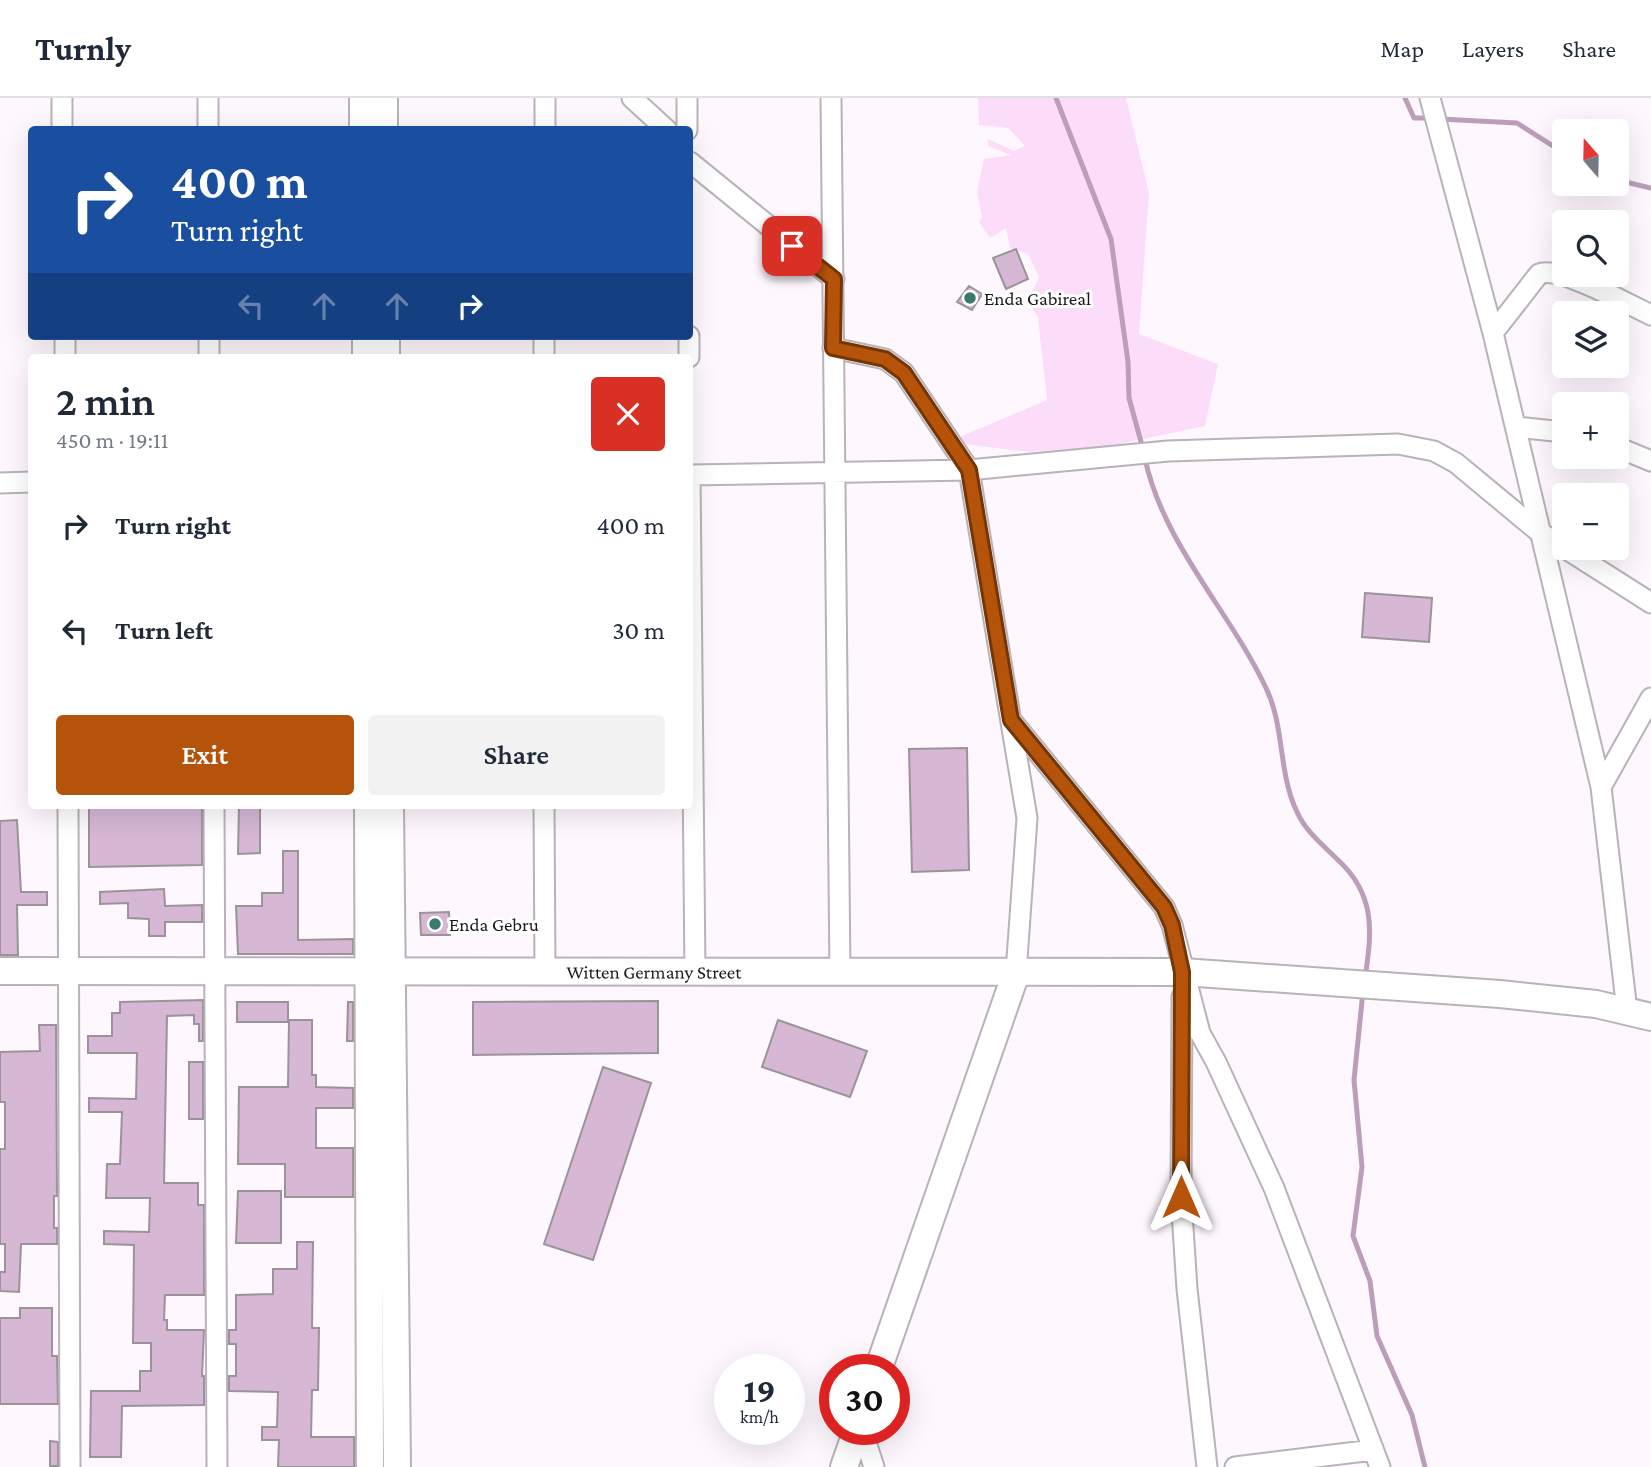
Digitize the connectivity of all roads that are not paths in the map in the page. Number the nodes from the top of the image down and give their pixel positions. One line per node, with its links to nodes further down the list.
1 (62, 98): 10 (street)
2 (208, 98): 11 (street)
3 (363, 98): 12 (street)
4 (384, 98): 13 (street)
5 (545, 98): 14 (street)
6 (632, 98): 15 (street)
7 (687, 98): 16 (street)
8 (831, 98): 18 (street)
9 (1430, 98): 20 (street)
10 (62, 126)
11 (208, 126)
12 (363, 126)
13 (384, 126)
14 (545, 126)
15 (663, 126)
16 (687, 126)
17 (693, 164): 18 (street)
18 (834, 279): 21 (street)
19 (1651, 315): 20 (street)
20 (1493, 333): 22 (street)
21 (833, 348): 26 (street); 27 (street)
22 (1516, 427): 23 (street); 31 (street)
23 (1552, 431)
24 (1629, 452): 25 (street)
25 (1651, 461)
26 (969, 470): 27 (street); 31 (street); 34 (street)
27 (834, 474): 28 (street); 50 (street)
28 (693, 476)
29 (28, 482): 30 (street)
30 (0, 483)
31 (1538, 531): 32 (street); 36 (street)
32 (1651, 603)
33 (1651, 698): 36 (street)
34 (1011, 720): 48 (street); 49 (street)
35 (693, 774): 47 (street)
36 (1601, 787): 51 (street)
37 (68, 809): 42 (street)
38 (214, 809): 44 (street)
39 (368, 809): 45 (street)
40 (390, 809): 45 (street)
41 (544, 809): 46 (street)
42 (69, 969): 43 (street, Witten Germany Street); 44 (street, Witten Germany Street); 57 (street)
43 (0, 971)
44 (216, 971): 45 (street, Witten Germany Street); 58 (street)
45 (380, 971): 46 (street, Witten Germany Street); 52 (street)
46 (545, 971): 47 (street, Witten Germany Street)
47 (695, 972): 50 (street, Witten Germany Street)
48 (1182, 972): 49 (street, Witten Germany Street); 51 (street, Witten Germany Street); 56 (street); 63 (street)
49 (1016, 973): 50 (street, Witten Germany Street); 53 (street)
50 (840, 974)
51 (1639, 1014)
52 (382, 1344): 59 (street); 60 (street)
53 (884, 1354)
54 (854, 1445): 61 (street)
55 (866, 1445): 62 (street)
56 (1377, 1458): 64 (street)
57 (70, 1467)
58 (217, 1467)
59 (370, 1467)
60 (397, 1467)
61 (844, 1467)
62 (874, 1467)
63 (1207, 1467)
64 (1234, 1467)

